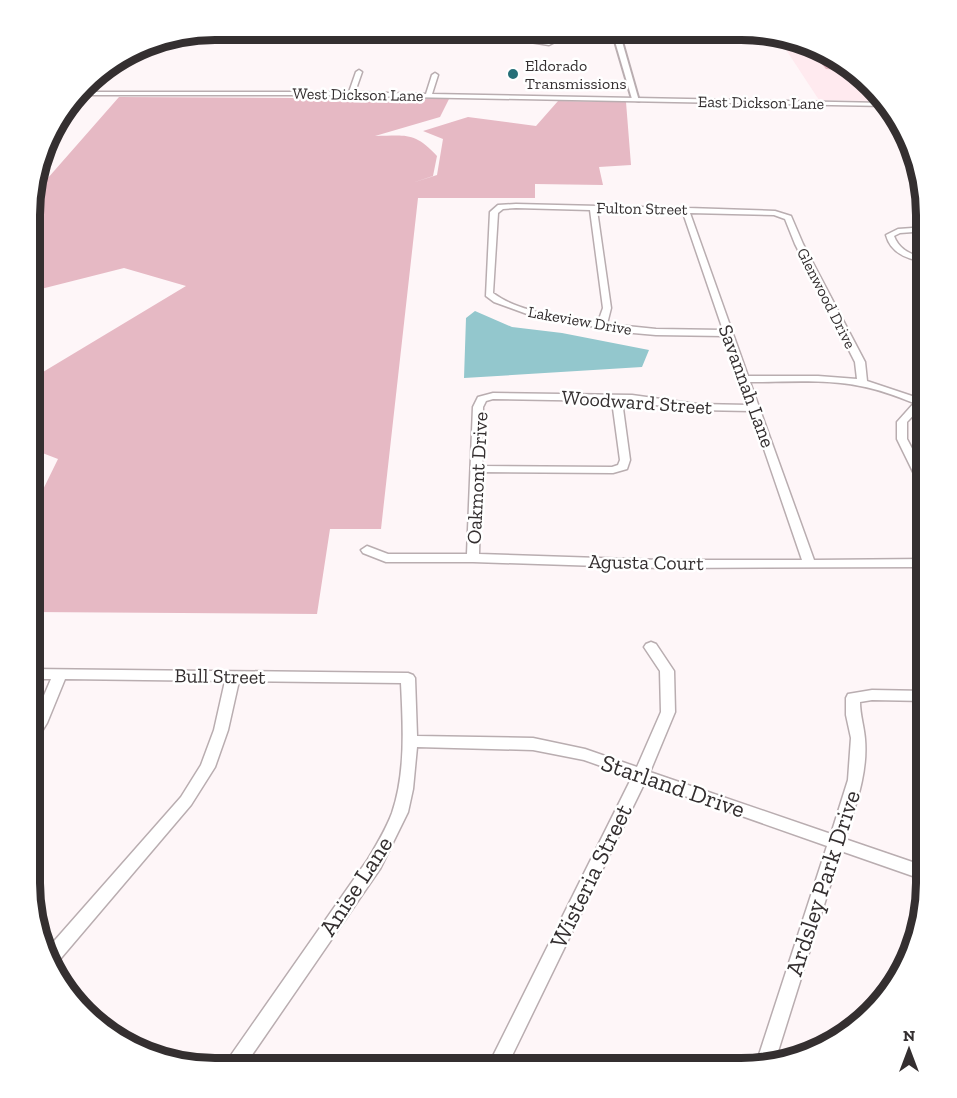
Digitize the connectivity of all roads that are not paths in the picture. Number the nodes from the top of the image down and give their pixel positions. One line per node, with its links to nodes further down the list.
1 (618, 40): 9 (street)
2 (359, 72): 6 (street)
3 (435, 75): 7 (street)
4 (574, 86): 8 (street)
5 (90, 94): 6 (street, West Dickson Lane)
6 (351, 94): 7 (street, West Dickson Lane)
7 (428, 96): 8 (street, West Dickson Lane)
8 (573, 98): 9 (street, West Dickson Lane)
9 (636, 99): 10 (street, East Dickson Lane)
10 (876, 105)
11 (501, 207): 12 (street, Fulton Street); 17 (street, Lakeview Drive)
12 (593, 207): 13 (street, Fulton Street); 17 (street)
13 (685, 209): 14 (street, Fulton Street); 18 (street, Savannah Lane)
14 (783, 215): 20 (street, Glenwood Drive)
15 (916, 230): 16 (street)
16 (916, 257)
17 (602, 325): 18 (street, Lakeview Drive)
18 (728, 333): 19 (street, Savannah Lane)
19 (745, 379): 20 (street); 24 (street, Savannah Lane)
20 (861, 383): 23 (street)
21 (617, 398): 22 (street, Woodward Street); 24 (street, Woodward Street); 27 (street)
22 (482, 399): 27 (street, Oakmont Drive)
23 (916, 401)
24 (756, 408): 30 (street, Savannah Lane)
25 (916, 409): 26 (street)
26 (916, 466)
27 (476, 469): 29 (street, Oakmont Drive)
28 (368, 550): 29 (street, Agusta Court)
29 (473, 558): 30 (street, Agusta Court)
30 (809, 563): 31 (street, Agusta Court)
31 (916, 563)
32 (651, 647): 40 (street, Wisteria Street)
33 (41, 674): 34 (street, Bull Street)
34 (60, 674): 35 (street, Bull Street); 38 (street)
35 (233, 676): 36 (street, Bull Street); 43 (street)
36 (408, 678): 39 (street, Anise Lane)
37 (916, 696): 41 (street, Ardsley Park Drive)
38 (41, 721)
39 (410, 741): 40 (street, Starland Drive); 45 (street, Anise Lane)
40 (641, 775): 41 (street, Starland Drive); 46 (street, Wisteria Street)
41 (836, 843): 42 (street, Starland Drive); 44 (street, Ardsley Park Drive)
42 (916, 870)
43 (55, 952)
44 (768, 1055)
45 (239, 1057)
46 (501, 1057)

